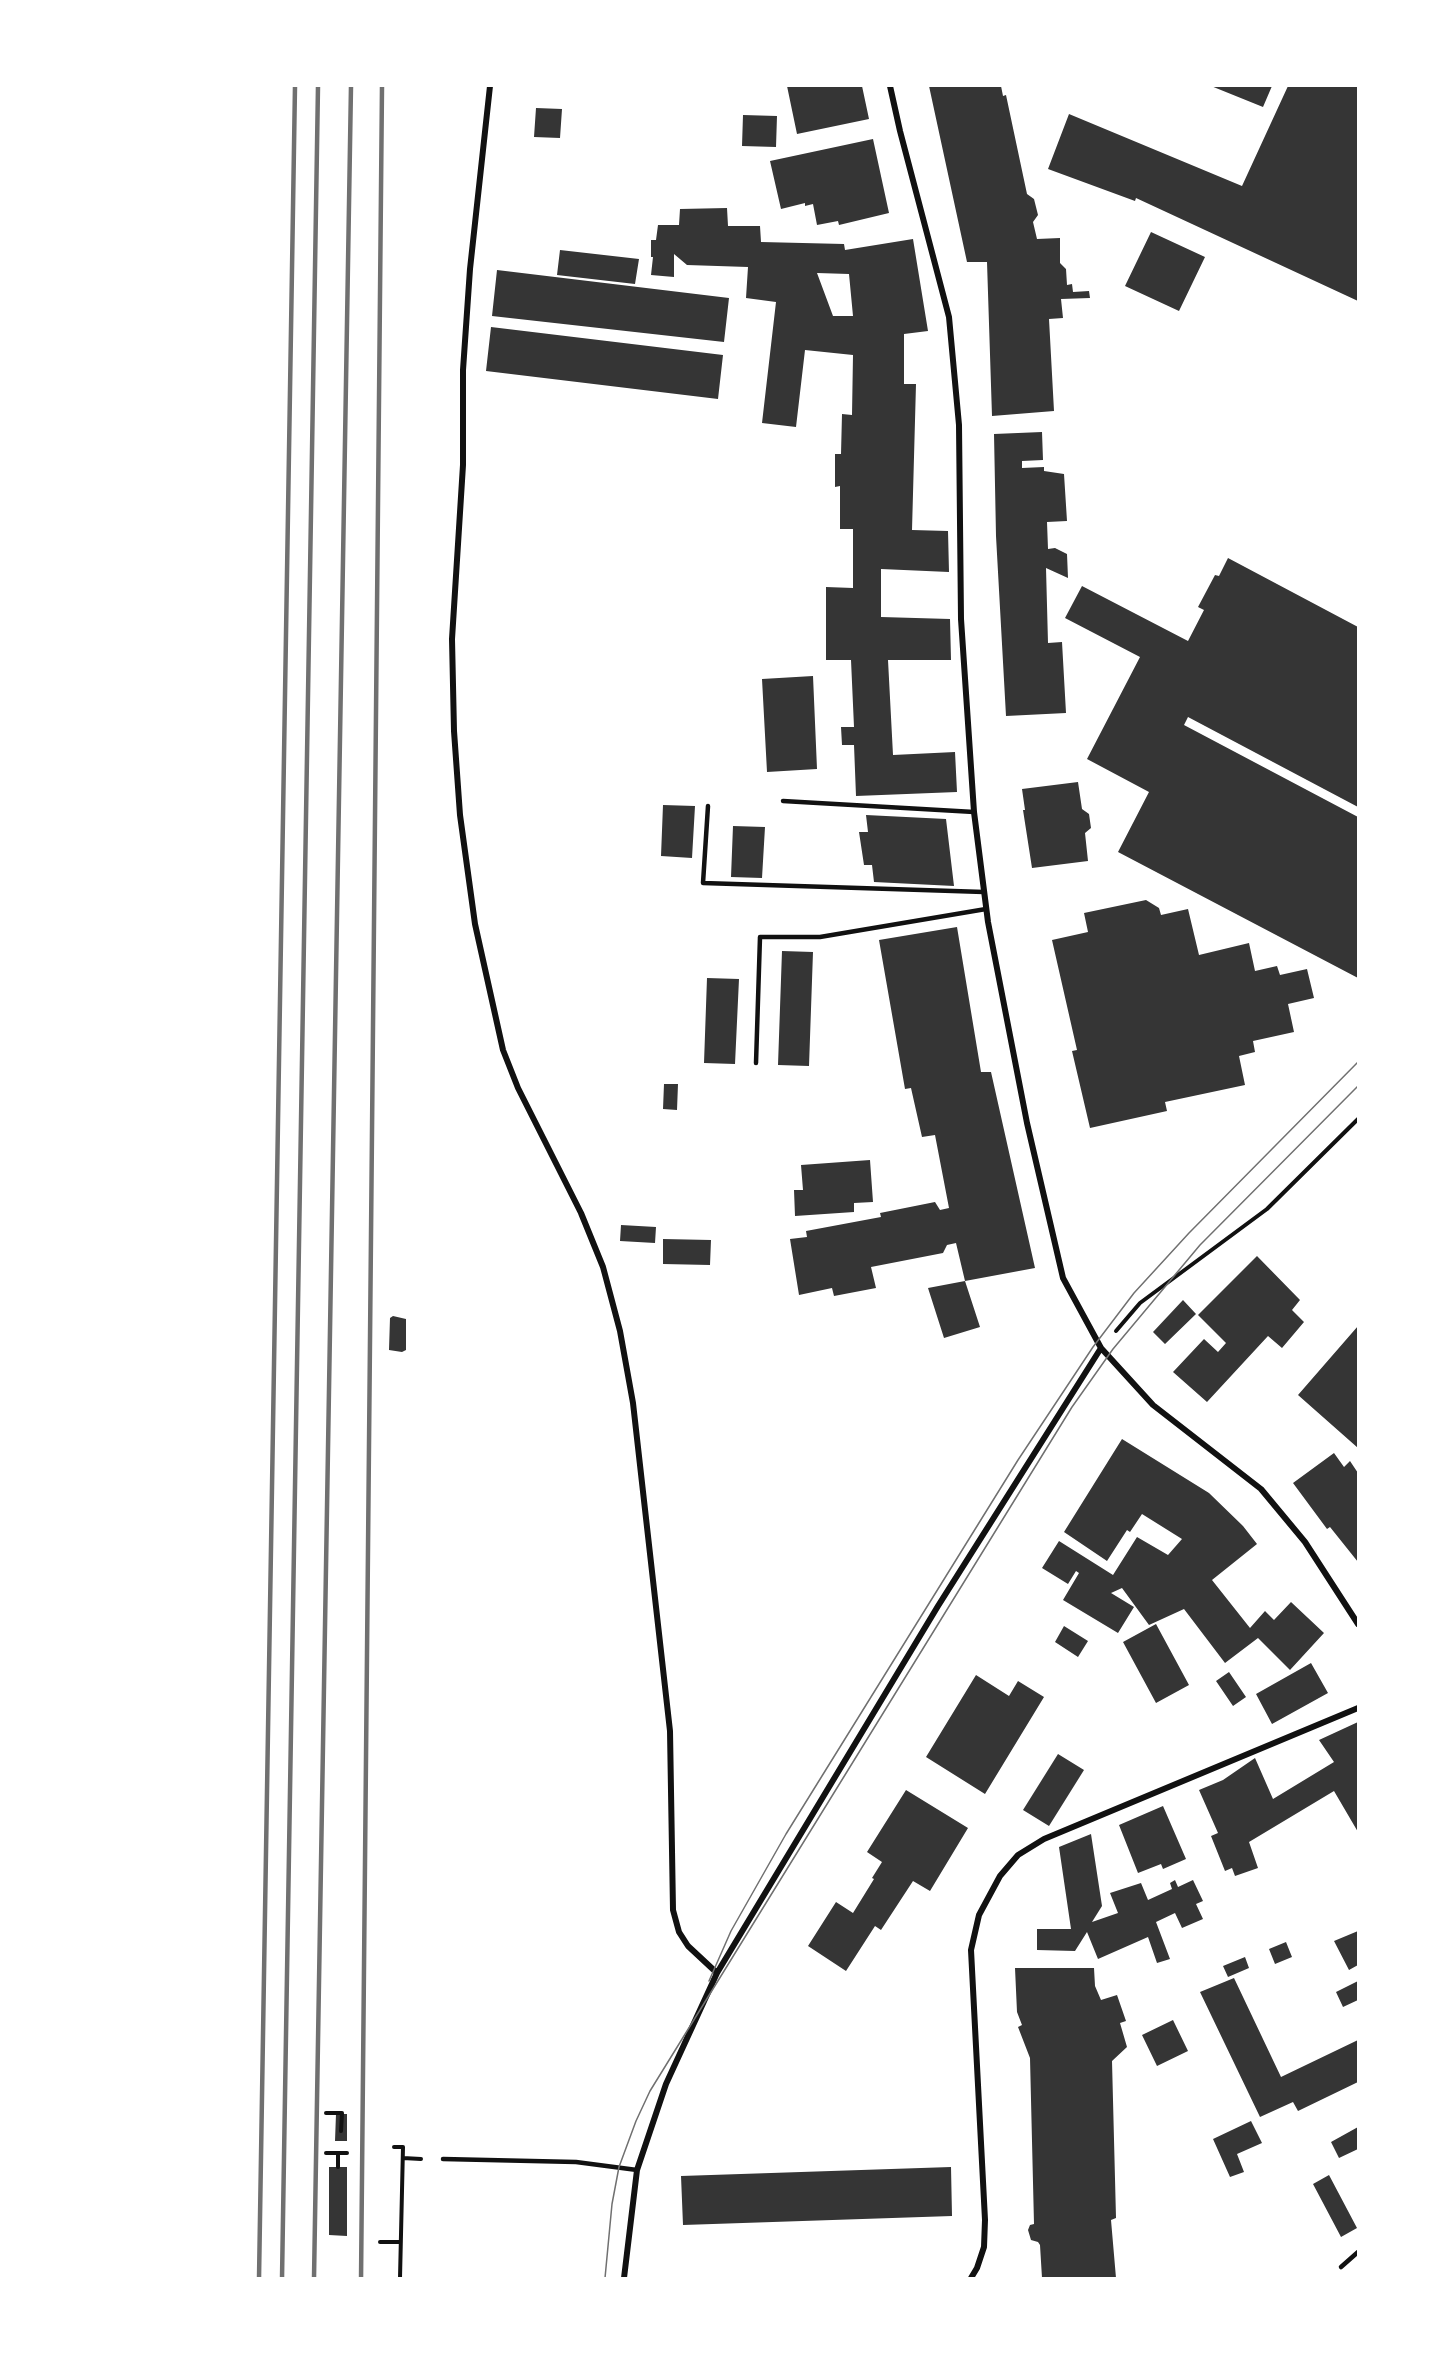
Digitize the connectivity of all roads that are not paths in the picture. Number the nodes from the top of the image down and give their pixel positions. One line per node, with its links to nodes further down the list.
1 (490, 86): 12 (street)
2 (890, 86): 5 (street)
3 (783, 801): 5 (lane)
4 (708, 806): 6 (lane)
5 (974, 812): 6 (street)
6 (984, 892): 7 (street)
7 (986, 909): 8 (lane); 9 (street)
8 (756, 1063)
9 (1101, 1348): 10 (street); 12 (street)
10 (1359, 1624)
11 (1359, 1708): 18 (street)
12 (717, 1972): 14 (street)
13 (443, 2159): 14 (lane)
14 (637, 2170): 17 (street)
15 (1359, 2252): 16 (lane)
16 (1341, 2266)
17 (624, 2278)
18 (971, 2278)

